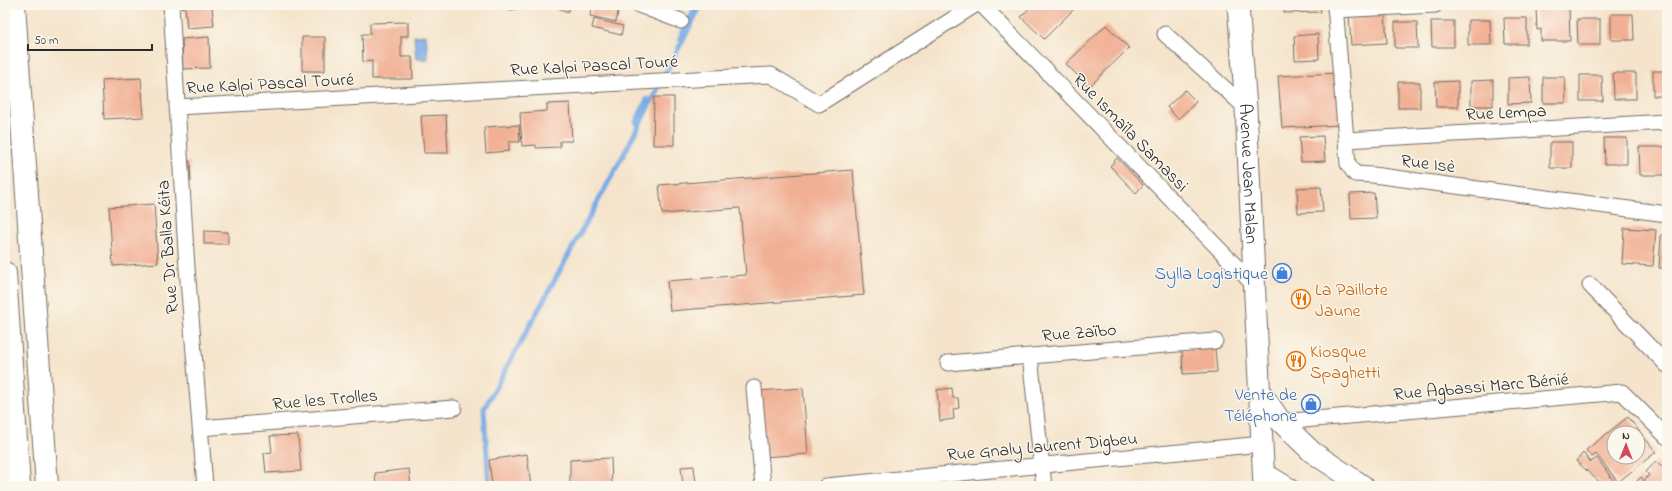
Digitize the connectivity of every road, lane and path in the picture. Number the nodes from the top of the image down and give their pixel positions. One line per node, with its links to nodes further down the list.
1 (14, 5): 33 (highway)
2 (171, 5): 11 (street, Rue Dr Balla Kéita)
3 (639, 5): 9 (street)
4 (975, 5): 11 (street, Rue Kalpi Pascal Touré)
5 (982, 5): 17 (street, Rue Ismaïla Samassi)
6 (1238, 5): 12 (main road, Avenue Jean Malan)
7 (1435, 5): 8 (street)
8 (1335, 7): 14 (street, Rue Isè)
9 (681, 21)
10 (1166, 34): 12 (street)
11 (177, 107): 27 (street, Rue Dr Balla Kéita)
12 (1246, 108): 17 (main road, Avenue Jean Malan)
13 (1667, 122): 14 (street, Rue Lempa)
14 (1346, 140): 15 (street, Rue Isè)
15 (1667, 214)
16 (5, 273): 32 (highway)
17 (1254, 285): 24 (main road, Avenue Jean Malan)
18 (1590, 285): 22 (street)
19 (1215, 340): 20 (street, Rue Zaïbo)
20 (1030, 356): 21 (street); 30 (street, Rue Zaïbo)
21 (948, 363)
22 (1667, 366)
23 (754, 388): 35 (street)
24 (1261, 393): 26 (main road); 29 (main road, Avenue Jean Malan)
25 (454, 408): 27 (street, Rue les Trolles)
26 (1281, 422): 28 (street, Rue Agbassi Marc Bénié); 39 (main road)
27 (200, 428): 34 (street, Rue Dr Balla Kéita)
28 (1667, 437)
29 (1262, 444): 30 (street, Rue Gnaly Laurent Digbeu); 31 (main road, Avenue Jean Malan)
30 (1042, 465): 36 (street, Rue Gnaly Laurent Digbeu); 37 (street, Rue Zaïbo)
31 (1264, 478): 38 (street)
32 (19, 486)
33 (47, 486)
34 (205, 486)
35 (763, 486)
36 (826, 486)
37 (1044, 486)
38 (1290, 486)
39 (1363, 486)

